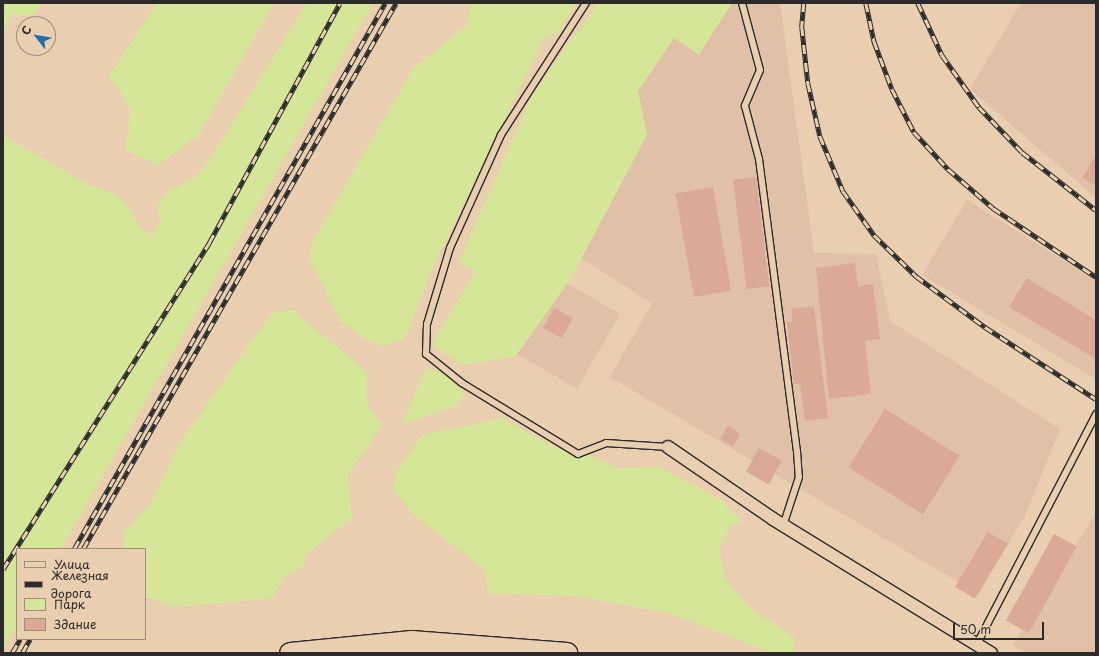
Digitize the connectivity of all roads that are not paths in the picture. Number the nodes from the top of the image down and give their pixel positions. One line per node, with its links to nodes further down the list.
1 (586, 3): 4 (lane)
2 (742, 3): 5 (lane)
3 (1096, 414): 6 (lane)
4 (668, 447): 5 (street)
5 (783, 526): 6 (street)
6 (977, 644): 9 (street)
7 (290, 653): 8 (highway)
8 (567, 653)
9 (991, 653)

